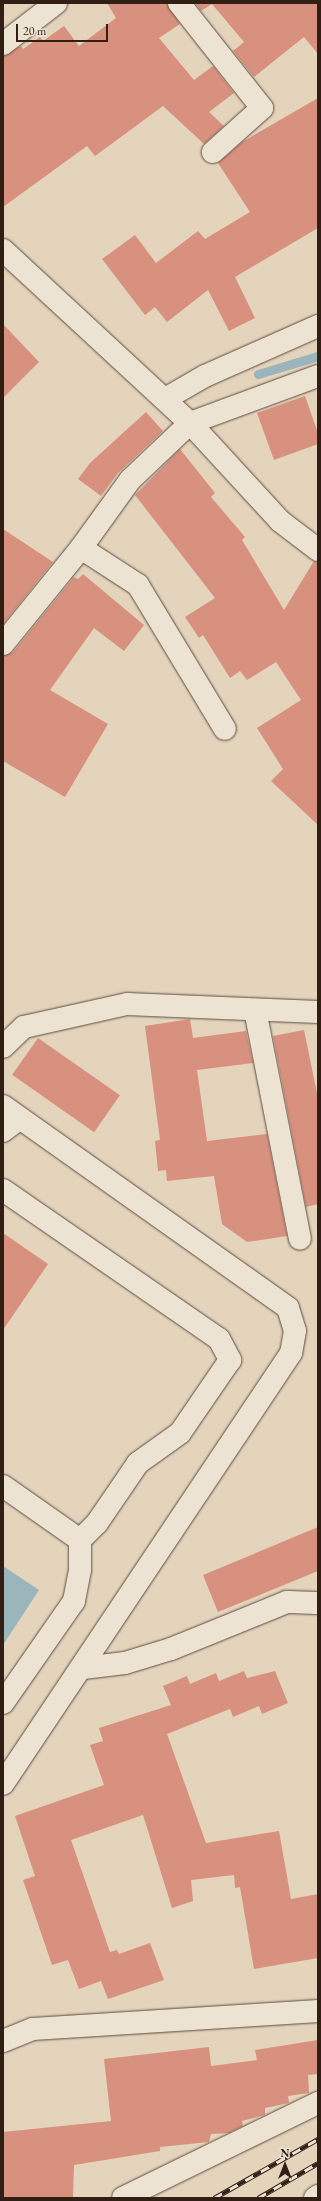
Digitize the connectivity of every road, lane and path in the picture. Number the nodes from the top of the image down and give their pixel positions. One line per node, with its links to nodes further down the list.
1 (56, 3): 3 (street)
2 (179, 3): 4 (street)
3 (3, 44)
4 (213, 152)
5 (3, 250): 8 (street)
6 (318, 326): 8 (street)
7 (318, 376): 9 (street)
8 (165, 399): 9 (street)
9 (190, 423): 10 (street); 11 (street)
10 (81, 548): 12 (street); 13 (street)
11 (318, 550)
12 (3, 644)
13 (226, 729)
14 (255, 1010): 15 (street); 16 (street); 20 (street)
15 (318, 1012)
16 (3, 1047)
17 (3, 1106): 18 (street)
18 (12, 1124): 24 (street)
19 (3, 1190): 22 (street)
20 (300, 1239)
21 (3, 1486): 22 (street)
22 (80, 1540): 25 (street)
23 (318, 1603): 24 (street)
24 (82, 1668): 26 (street)
25 (3, 1703)
26 (3, 1784)
27 (318, 2011): 28 (street)
28 (3, 2041)
29 (318, 2103): 31 (street)
30 (318, 2196): 32 (street)
31 (123, 2198)
32 (315, 2198)

